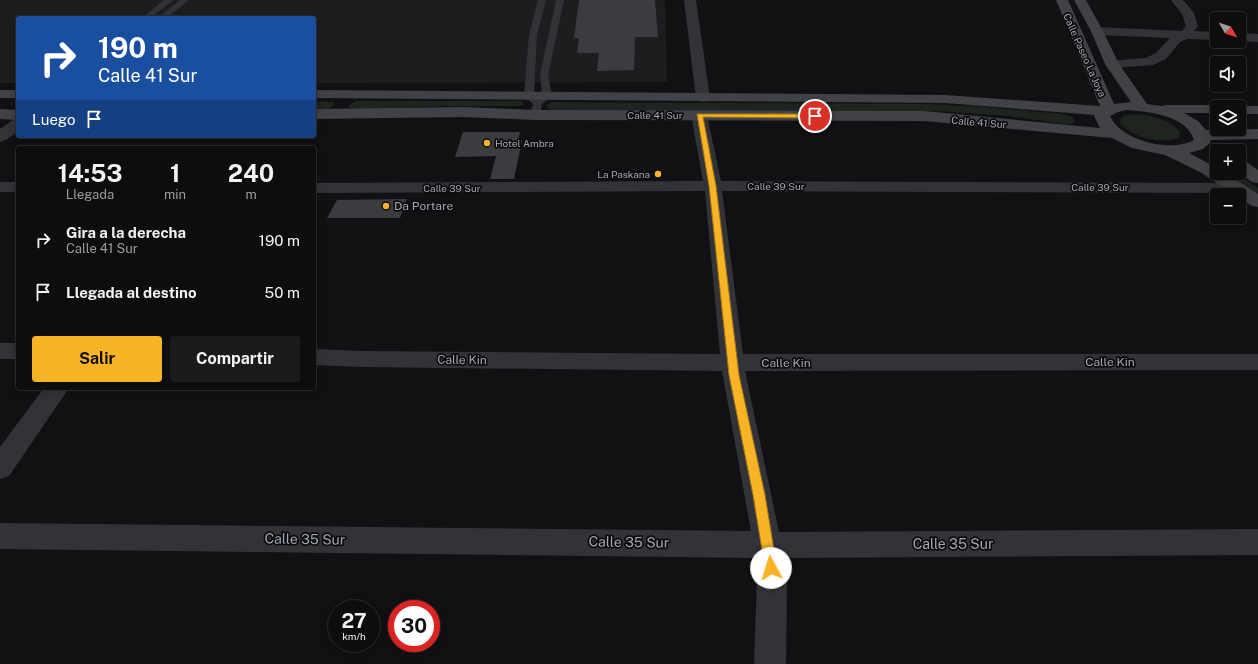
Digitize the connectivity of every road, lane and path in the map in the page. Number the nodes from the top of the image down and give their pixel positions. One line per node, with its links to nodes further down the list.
1 (169, 0): 9 (lane)
2 (185, 0): 10 (lane)
3 (542, 0): 13 (lane)
4 (560, 0): 13 (lane)
5 (690, 0): 23 (street)
6 (1062, 0): 26 (main road, Calle Paseo La Joya)
7 (1080, 0): 11 (main road, Calle Paseo La Joya)
8 (1177, 0): 12 (street)
9 (149, 16)
10 (165, 16)
11 (1095, 28): 12 (street); 17 (main road, Calle Paseo La Joya)
12 (1189, 31): 14 (street); 17 (street)
13 (543, 35): 22 (lane); 22 (lane)
14 (1210, 35)
15 (1246, 37): 16 (street)
16 (1258, 38)
17 (1112, 64): 24 (main road, Calle Paseo La Joya)
18 (0, 94): 19 (main road)
19 (16, 94)
20 (316, 94): 21 (main road, Calle 41 Sur)
21 (350, 94): 22 (main road, Calle 41 Sur); 32 (main road)
22 (537, 102): 23 (main road, Calle 41 Sur); 23 (main road, Calle 41 Sur); 32 (main road, Calle 41 Sur)
23 (701, 106): 26 (main road, Calle 41 Sur); 34 (main road, Calle 41 Sur); 43 (street)
24 (1148, 108): 25 (main road); 26 (main road, Calle 41 Sur); 37 (main road)
25 (1210, 109)
26 (1107, 110): 34 (main road, Calle Paseo La Joya)
27 (1246, 110): 28 (main road)
28 (1258, 110)
29 (0, 114): 30 (main road)
30 (16, 114)
31 (316, 114): 32 (main road, Calle 41 Sur)
32 (337, 114)
33 (16, 125): 36 (street)
34 (1116, 134): 39 (main road)
35 (1258, 134): 37 (main road)
36 (0, 137)
37 (1202, 139): 38 (main road); 39 (main road)
38 (1210, 145)
39 (1169, 150): 46 (main road)
40 (1246, 169): 41 (main road)
41 (1257, 176)
42 (0, 186): 44 (street)
43 (712, 186): 45 (street, Calle 39 Sur); 46 (street, Calle 39 Sur); 53 (street)
44 (16, 187)
45 (316, 188)
46 (1237, 188)
47 (1246, 194): 48 (main road)
48 (1258, 202)
49 (0, 351): 50 (street)
50 (16, 351)
51 (316, 357): 53 (street, Calle Kin)
52 (1258, 362): 53 (street, Calle Kin)
53 (733, 363): 58 (street)
54 (56, 390): 55 (street)
55 (0, 468)
56 (0, 536): 58 (street, Calle 35 Sur)
57 (1258, 542): 58 (street, Calle 35 Sur)
58 (768, 544): 59 (street)
59 (770, 664)

